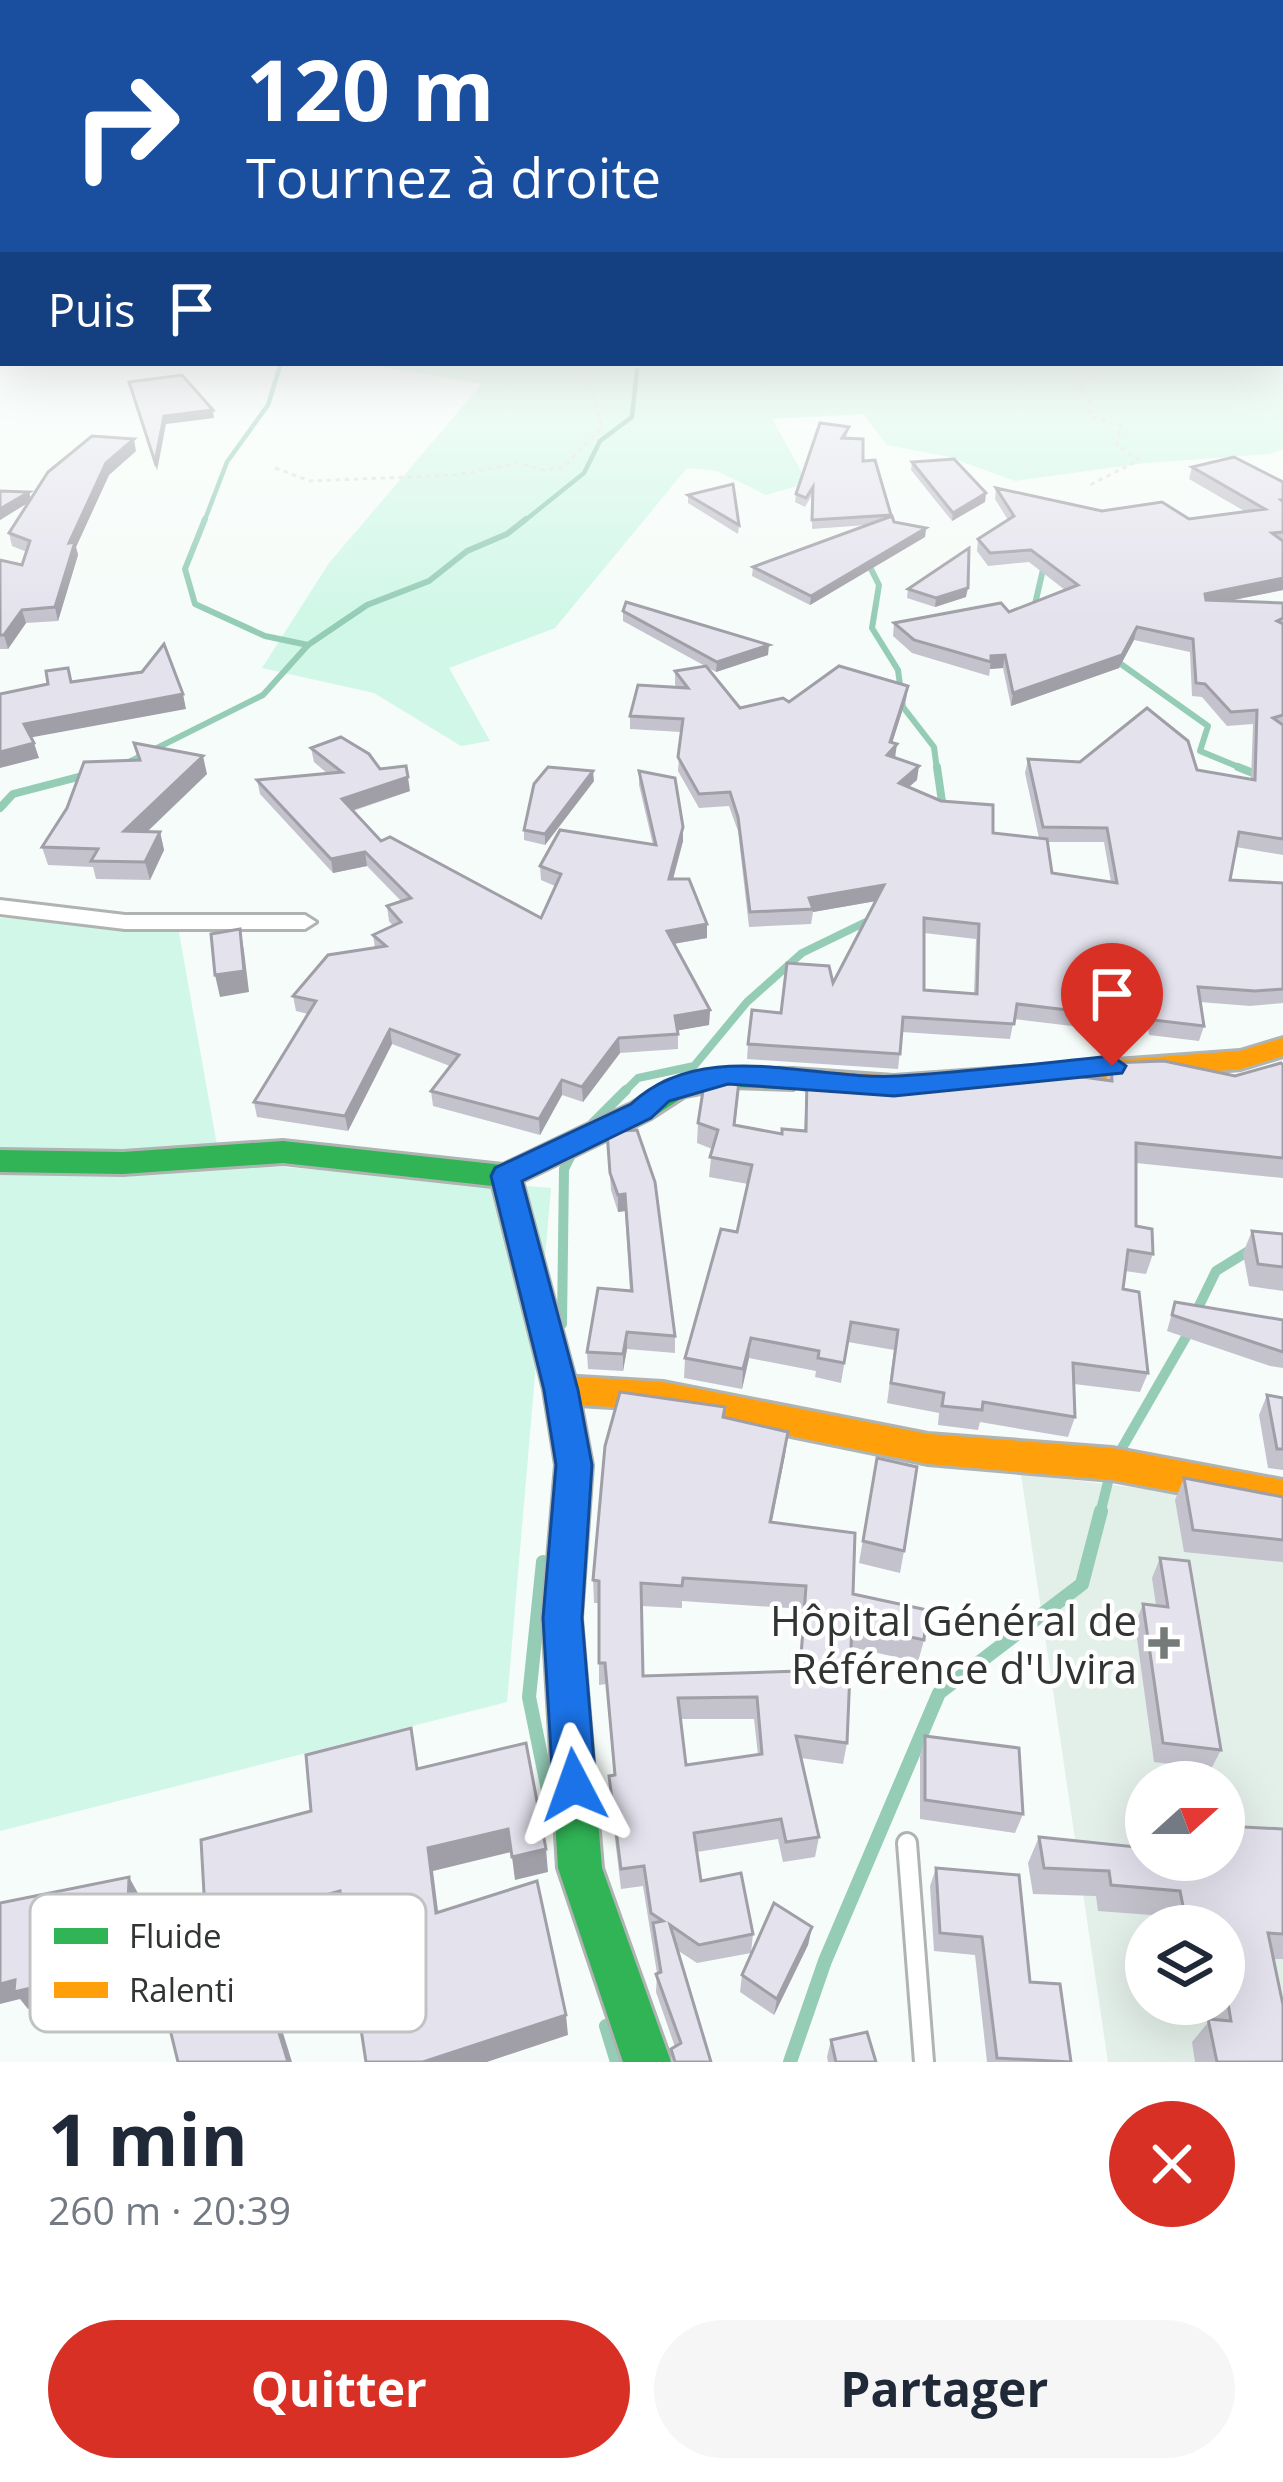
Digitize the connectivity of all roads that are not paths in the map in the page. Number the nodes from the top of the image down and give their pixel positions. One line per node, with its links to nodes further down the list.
1 (0, 908): 2 (street)
2 (305, 922)
3 (1283, 1047): 5 (street)
4 (0, 1161): 5 (street)
5 (506, 1176): 6 (street)
6 (561, 1390): 7 (street); 9 (street)
7 (1283, 1496)
8 (907, 1843): 10 (lane)
9 (647, 2062)
10 (924, 2062)

